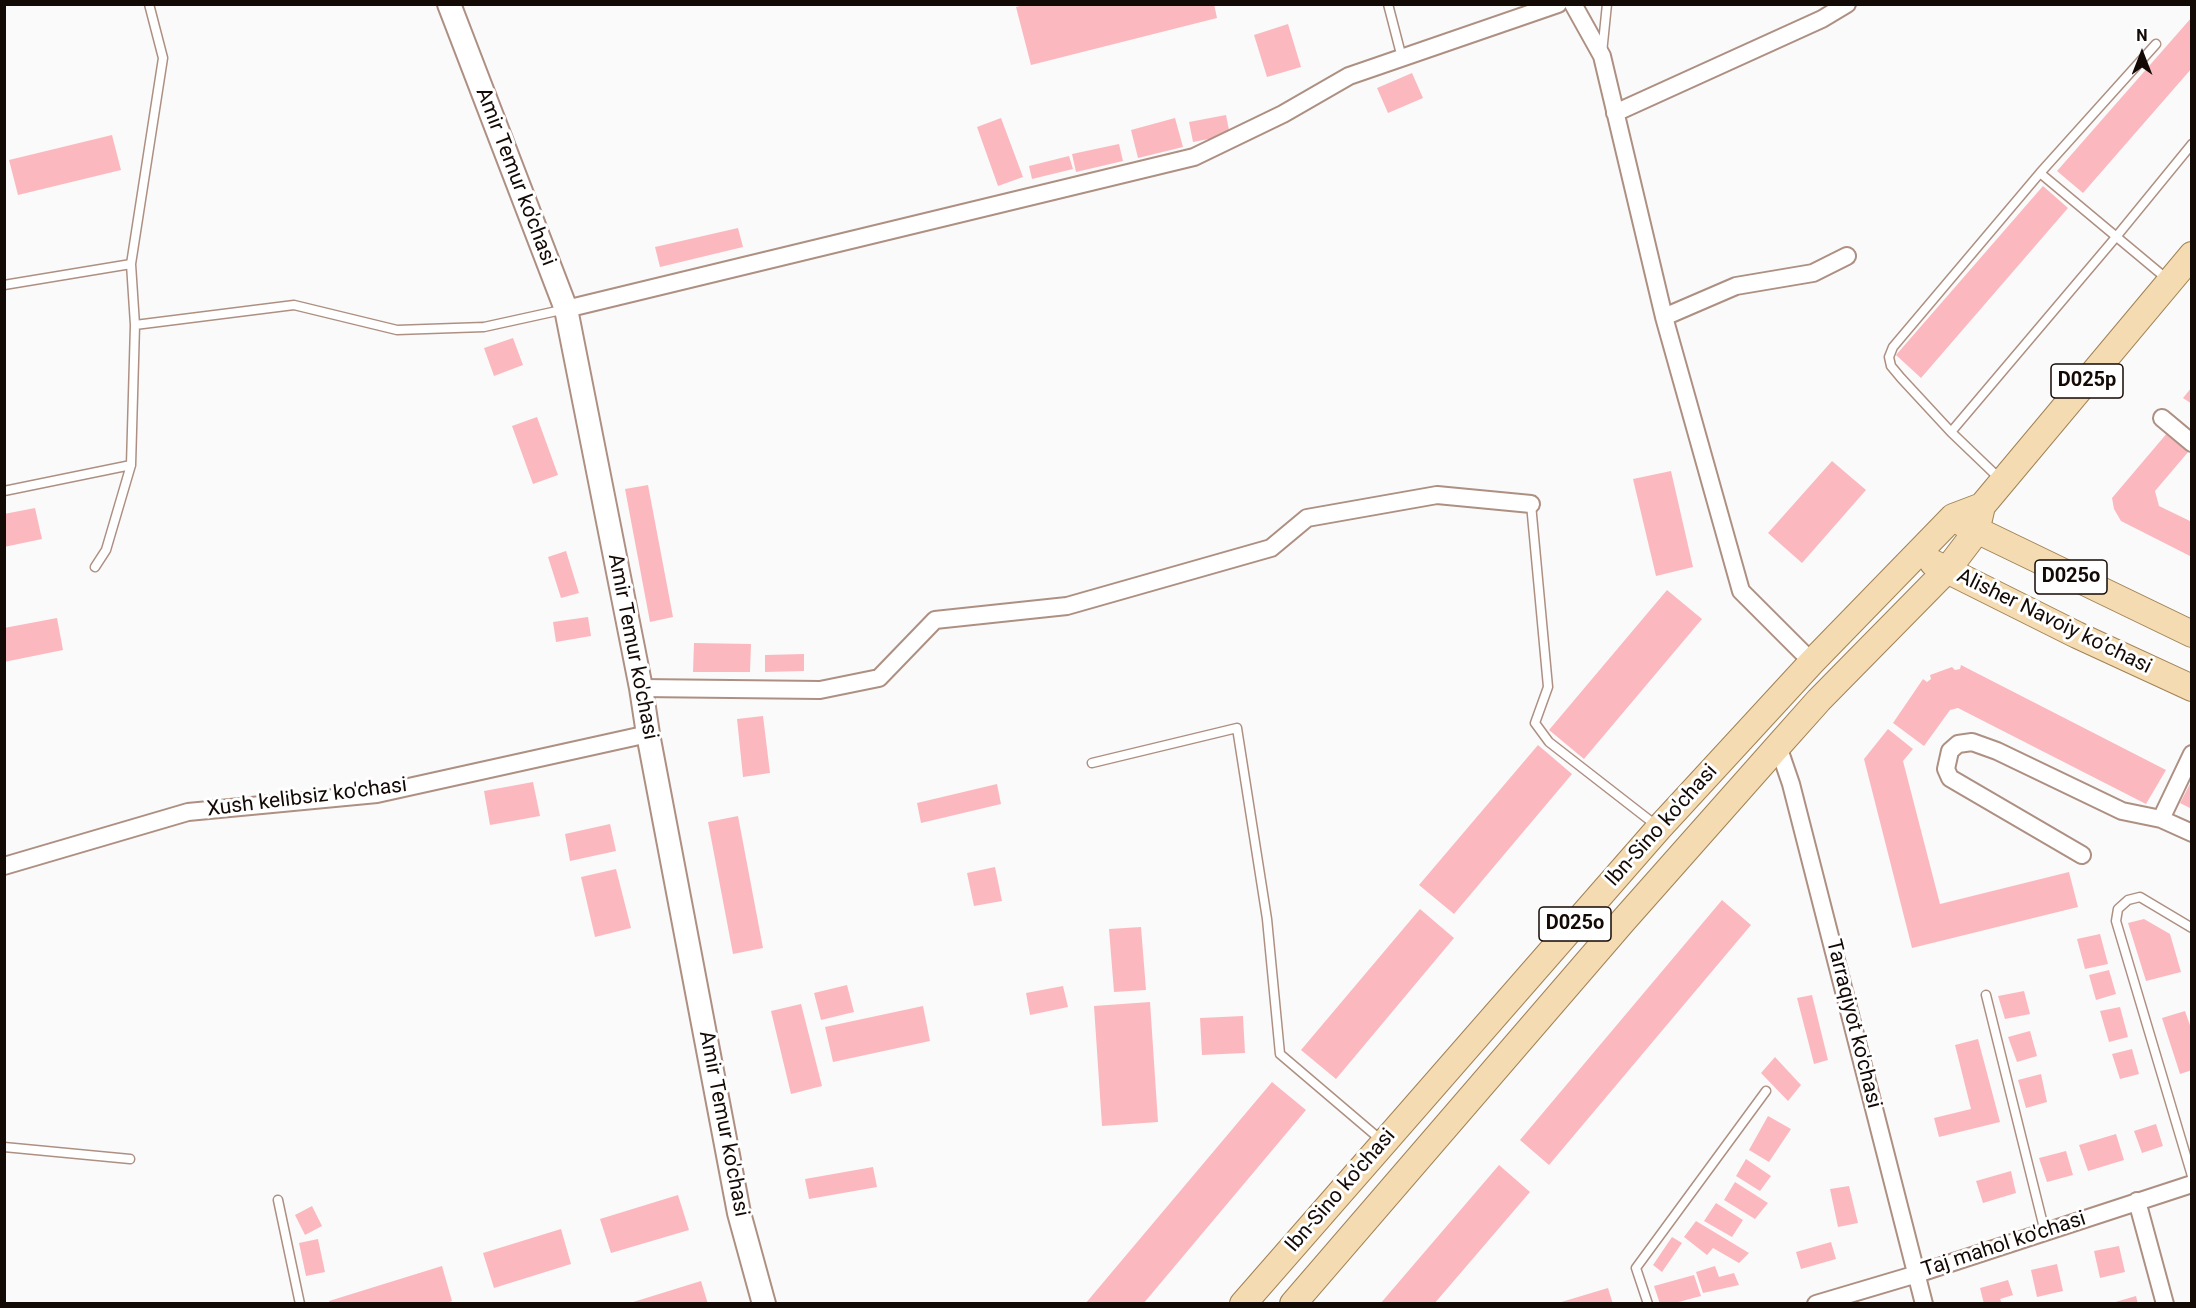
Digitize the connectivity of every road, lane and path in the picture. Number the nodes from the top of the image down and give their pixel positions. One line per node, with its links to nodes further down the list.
1 (149, 4): 17 (lane)
2 (449, 4): 20 (main road, Amir Temur ko'chasi)
3 (1388, 4): 10 (lane)
4 (1558, 4): 10 (street)
5 (1573, 4): 9 (street)
6 (1607, 4): 9 (lane)
7 (1847, 4): 11 (street)
8 (2157, 44): 13 (lane)
9 (1602, 56): 11 (street)
10 (1402, 58): 20 (street)
11 (1615, 113): 21 (street)
12 (2192, 144): 14 (lane)
13 (2040, 173): 14 (lane); 24 (lane)
14 (2116, 237): 18 (lane); 24 (lane)
15 (2192, 255): 18 (main road, Ibn-Sino ko'chasi / D025p)
16 (1847, 256): 21 (street)
17 (131, 264): 19 (lane); 22 (lane)
18 (2169, 281): 27 (main road, Ibn-Sino ko'chasi / D025p)
19 (4, 285)
20 (566, 309): 22 (lane); 38 (main road, Amir Temur ko'chasi)
21 (1664, 317): 37 (street)
22 (135, 325): 26 (lane)
23 (2162, 418): 25 (street)
24 (1951, 432): 27 (lane)
25 (2192, 443)
26 (131, 465): 28 (lane); 34 (lane)
27 (2002, 482): 30 (main road, Ibn-Sino ko'chasi / D025p)
28 (4, 491)
29 (1531, 504): 38 (street); 45 (lane)
30 (1982, 506): 31 (main road, Ibn-Sino ko'chasi / D025p); 32 (main road, Ibn-Sino ko'chasi / D025p)
31 (1953, 517): 32 (main road, D025o); 33 (main road, Ibn-Sino ko'chasi / D025p)
32 (1976, 532): 35 (main road, Ibn-Sino ko'chasi / D025p); 36 (main road, D025o)
33 (1916, 554): 35 (main road, Alisher Navoiy ko’chasi); 37 (main road, Ibn-Sino ko'chasi / D025o)
34 (94, 567)
35 (1947, 570): 39 (main road, Alisher Navoiy ko’chasi); 41 (main road, Ibn-Sino ko'chasi / D025o)
36 (2192, 634)
37 (1812, 662): 45 (main road, Ibn-Sino ko'chasi / D025o)
38 (641, 688): 40 (main road, Amir Temur ko'chasi)
39 (2192, 688)
40 (648, 734): 48 (street, Xush kelibsiz ko'chasi); 62 (main road, Amir Temur ko'chasi)
41 (1778, 746): 60 (street, Tarraqiyot ko'chasi); 64 (main road, Ibn-Sino ko'chasi / D025o)
42 (2192, 754): 44 (street)
43 (1092, 763): 52 (lane)
44 (2161, 819): 46 (street); 47 (street)
45 (1659, 828): 52 (main road, Ibn-Sino ko'chasi / D025o)
46 (2192, 833)
47 (2082, 855)
48 (4, 866)
49 (2192, 928): 55 (lane)
50 (1986, 995): 59 (lane)
51 (1766, 1091): 65 (lane)
52 (1384, 1143): 63 (main road, Ibn-Sino ko'chasi / D025o)
53 (4, 1147): 54 (lane)
54 (130, 1159)
55 (2192, 1176)
56 (2192, 1184): 58 (street, Taj mahol ko'chasi)
57 (278, 1200): 61 (lane)
58 (2137, 1201): 59 (street, Taj mahol ko'chasi); 68 (street)
59 (2045, 1232): 60 (street, Taj mahol ko'chasi)
60 (1917, 1274): 66 (street, Taj mahol ko'chasi); 67 (street, Tarraqiyot ko'chasi)
61 (300, 1304)
62 (764, 1304)
63 (1243, 1304)
64 (1293, 1304)
65 (1648, 1304)
66 (1816, 1304)
67 (1924, 1304)
68 (2165, 1304)

